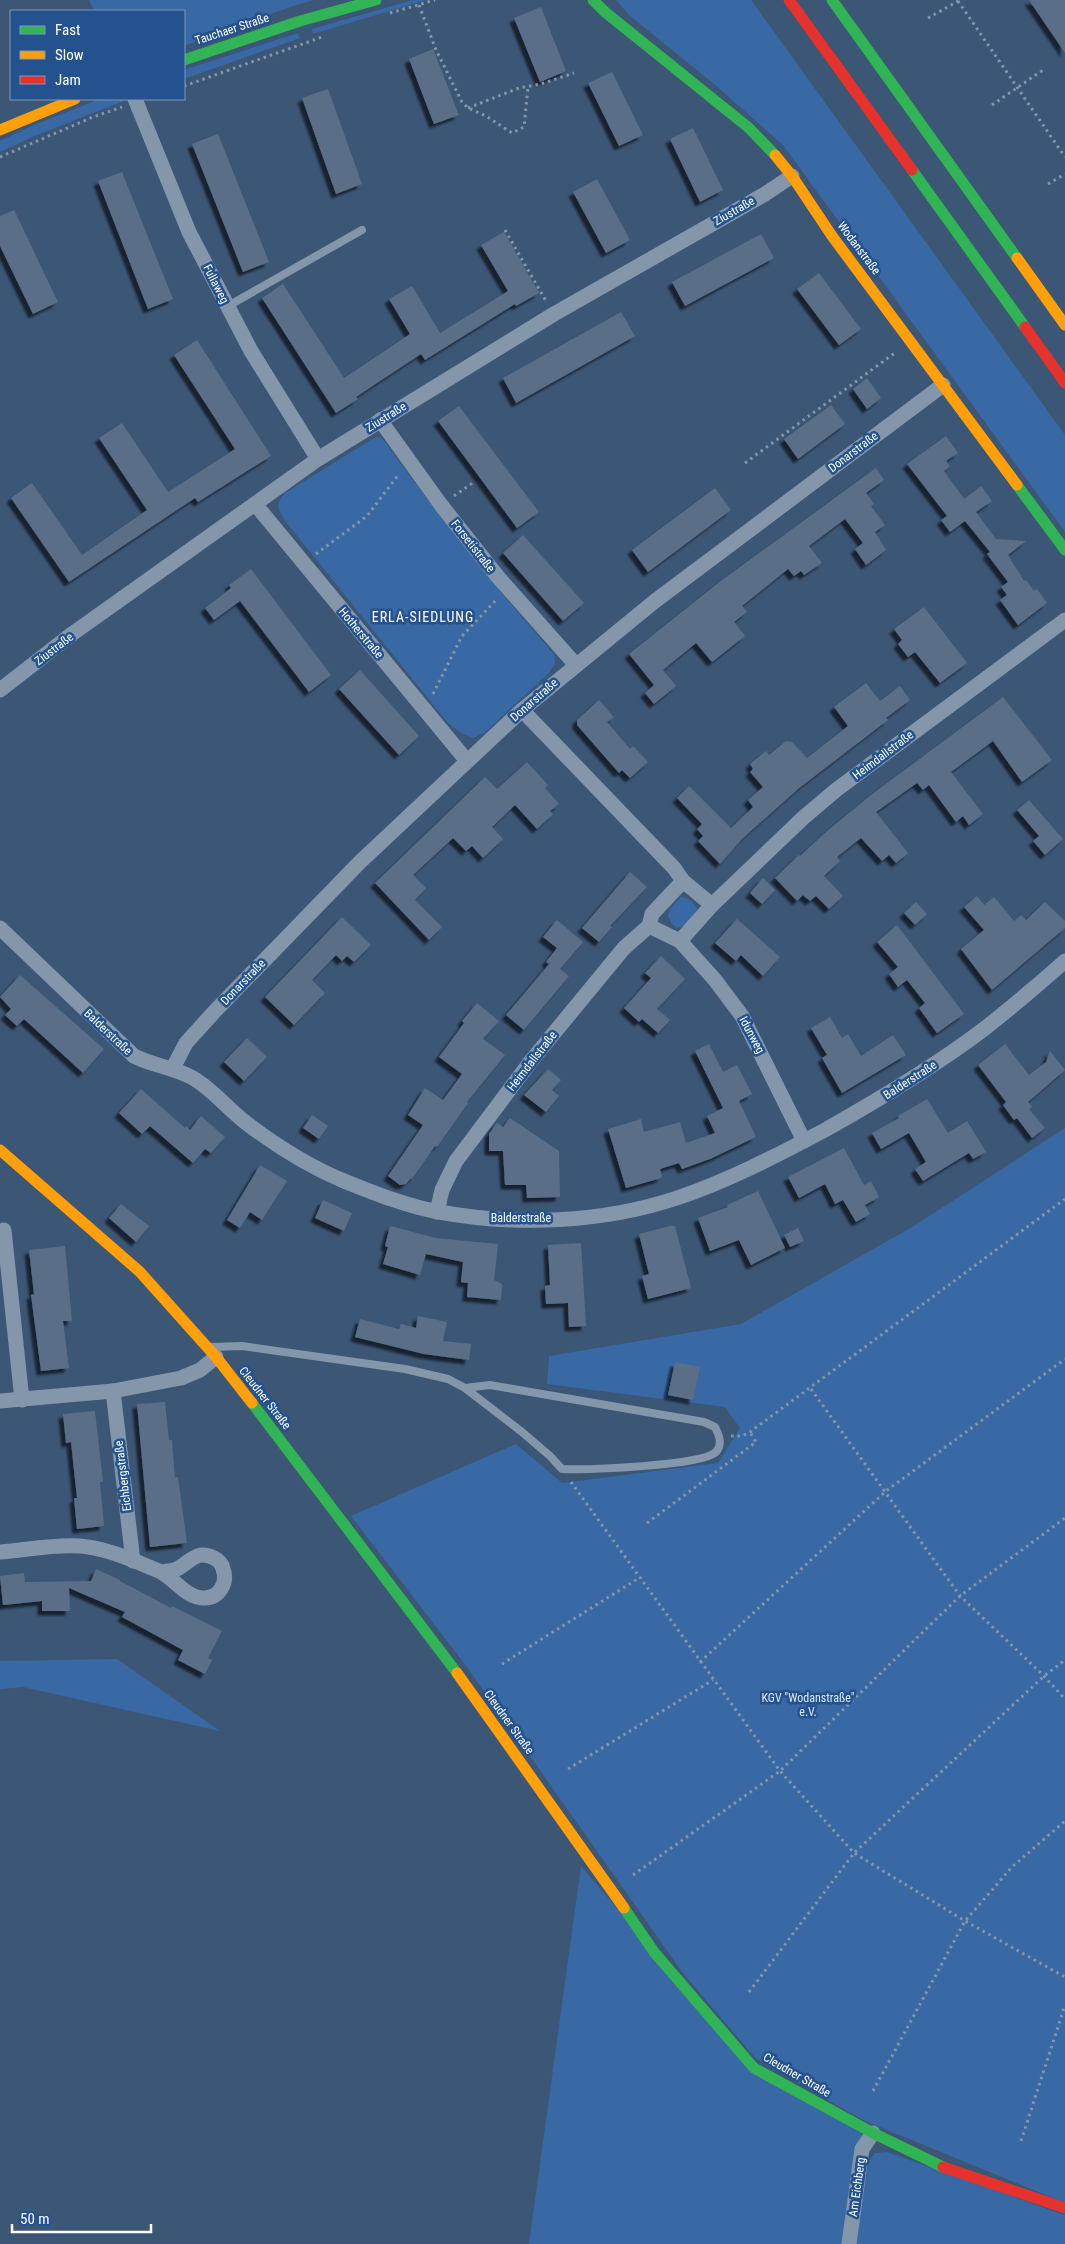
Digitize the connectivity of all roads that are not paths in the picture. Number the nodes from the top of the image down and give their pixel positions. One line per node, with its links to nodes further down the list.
1 (376, 0): 5 (main road, Tauchaer Straße)
2 (593, 0): 9 (main road, Wodanstraße)
3 (789, 0): 13 (main road)
4 (832, 0): 12 (main road)
5 (185, 60)
6 (73, 100): 8 (main road)
7 (136, 100): 11 (street, Fullaweg)
8 (0, 130)
9 (792, 176): 14 (main road, Wodanstraße); 15 (street, Ziustraße)
10 (362, 230): 11 (lane)
11 (228, 306): 16 (street, Fullaweg)
12 (1065, 326)
13 (1065, 383)
14 (943, 385): 18 (main road, Wodanstraße); 20 (street, Donarstraße)
15 (380, 420): 16 (street, Ziustraße); 20 (street, Forsetistraße)
16 (318, 459): 17 (street, Ziustraße)
17 (255, 504): 21 (street, Ziustraße); 23 (street, Hotherstraße)
18 (1065, 550)
19 (1065, 620): 25 (street, Heimdallstraße)
20 (575, 664): 22 (street, Donarstraße)
21 (0, 690)
22 (522, 710): 23 (street, Donarstraße); 24 (street)
23 (466, 761): 30 (street, Donarstraße)
24 (683, 881): 25 (street); 26 (street, Heimdallstraße)
25 (712, 904): 28 (street, Heimdallstraße)
26 (650, 926): 28 (street); 33 (street, Heimdallstraße)
27 (0, 928): 30 (street, Balderstraße)
28 (680, 941): 31 (street, Idunweg)
29 (1065, 961): 31 (street, Balderstraße)
30 (173, 1068): 33 (street, Balderstraße)
31 (804, 1141): 33 (street, Balderstraße)
32 (0, 1150): 35 (main road, Cleudner Straße)
33 (437, 1212)
34 (4, 1230): 38 (street)
35 (212, 1352): 36 (lane); 37 (street); 43 (main road, Cleudner Straße)
36 (465, 1388): 36 (lane)
37 (113, 1391): 38 (street); 41 (street, Eichbergstraße)
38 (22, 1400): 39 (street)
39 (0, 1402)
40 (0, 1552): 41 (street)
41 (133, 1561): 42 (street)
42 (162, 1572)
43 (873, 2133): 44 (main road, Cleudner Straße); 45 (street, Am Eichberg)
44 (1065, 2208)
45 (849, 2244)

